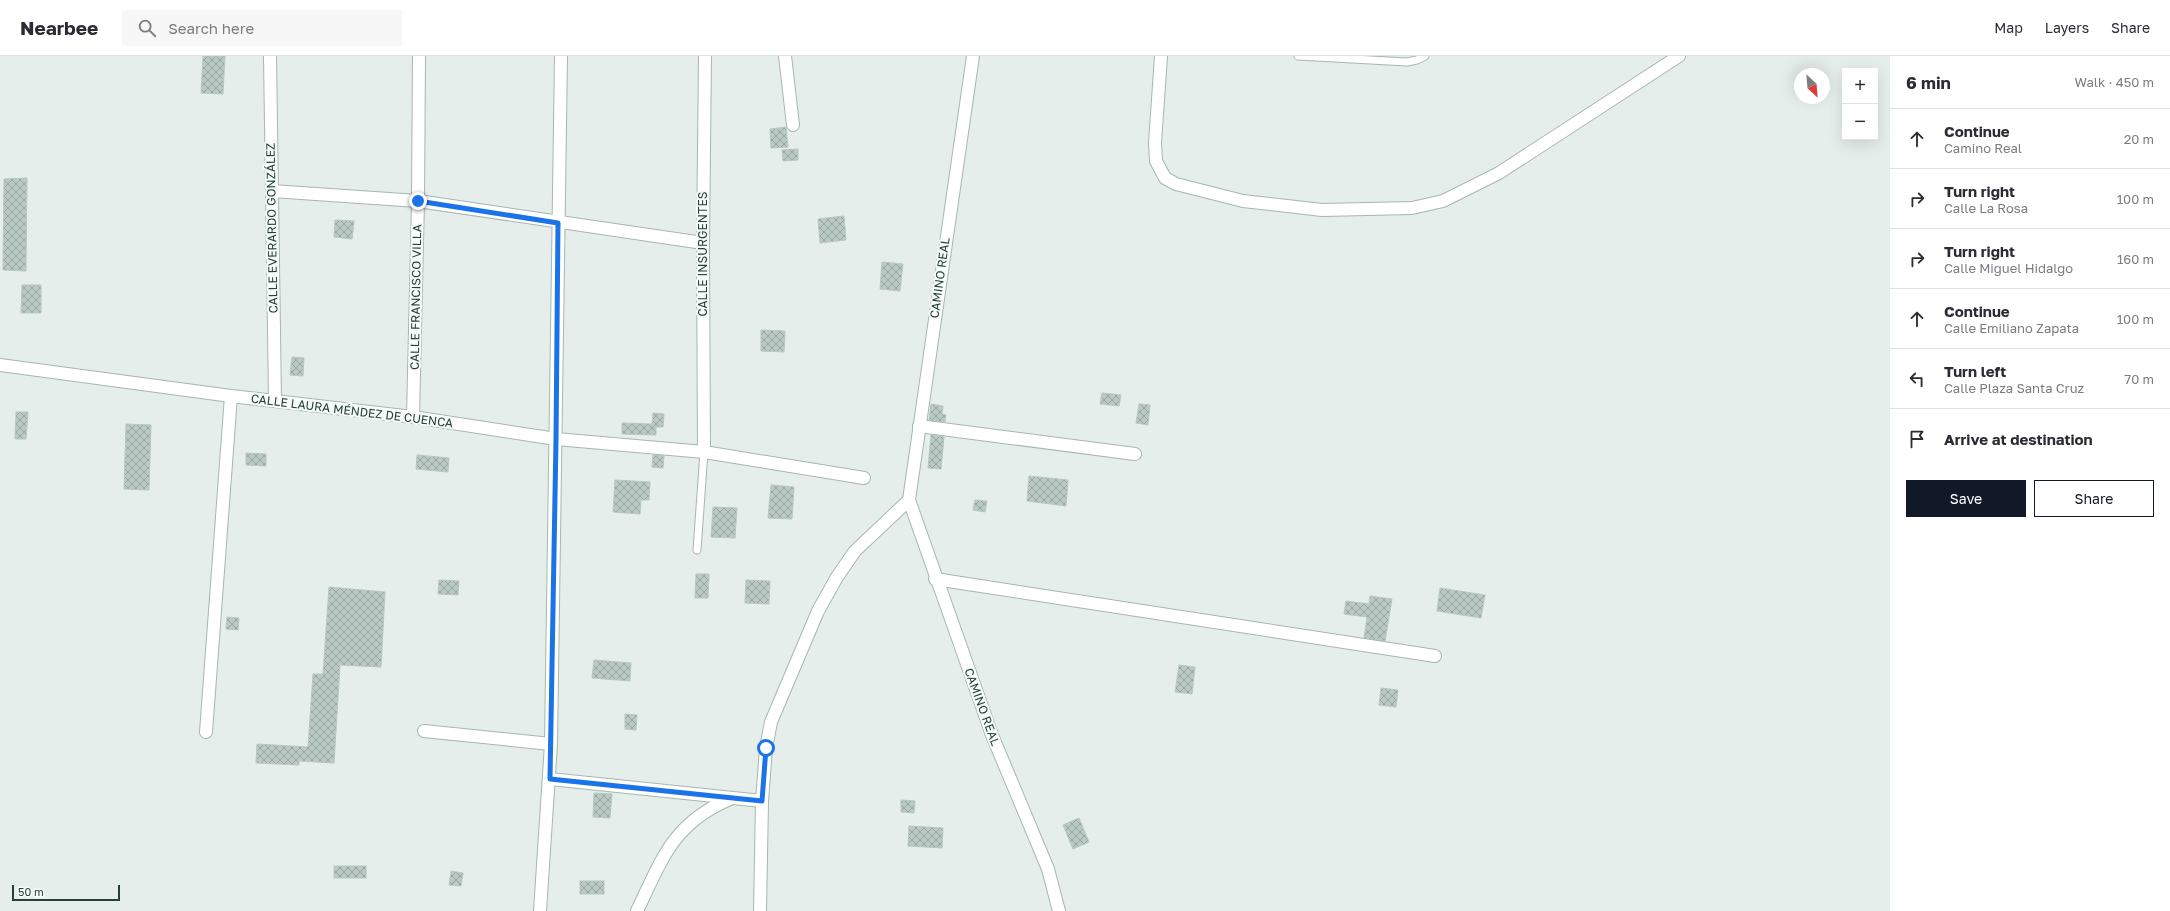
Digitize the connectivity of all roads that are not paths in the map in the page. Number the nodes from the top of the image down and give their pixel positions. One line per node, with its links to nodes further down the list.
1 (270, 56): 12 (street, CALLE EVERARDO GONZÁLEZ)
2 (419, 56): 13 (street, CALLE FRANCISCO VILLA)
3 (561, 56): 14 (street)
4 (704, 56): 15 (street, CALLE INSURGENTES)
5 (785, 56): 11 (street)
6 (973, 56): 20 (street, CAMINO REAL)
7 (1161, 56): 10 (street)
8 (1298, 56): 9 (lane)
9 (1425, 56)
10 (1679, 56)
11 (793, 125)
12 (272, 191): 13 (street); 18 (street, CALLE EVERARDO GONZÁLEZ)
13 (418, 201): 14 (street); 19 (street, CALLE FRANCISCO VILLA)
14 (558, 223): 15 (street); 21 (street)
15 (703, 243): 22 (street, CALLE INSURGENTES)
16 (0, 365): 17 (street, CALLE LAURA MÉNDEZ DE CUENCA)
17 (231, 396): 18 (street, CALLE LAURA MÉNDEZ DE CUENCA); 30 (street)
18 (275, 400): 19 (street, CALLE LAURA MÉNDEZ DE CUENCA)
19 (413, 417): 21 (street, CALLE LAURA MÉNDEZ DE CUENCA)
20 (919, 426): 23 (street); 25 (street, CAMINO REAL)
21 (556, 439): 22 (street, CALLE LAURA MÉNDEZ DE CUENCA); 31 (street)
22 (704, 452): 24 (street, CALLE LAURA MÉNDEZ DE CUENCA); 26 (lane)
23 (1134, 454)
24 (864, 478)
25 (909, 500): 27 (street, CAMINO REAL); 34 (street)
26 (697, 550)
27 (935, 579): 28 (street); 38 (street, CAMINO REAL)
28 (1435, 656)
29 (424, 731): 31 (street)
30 (206, 732)
31 (551, 744): 32 (street)
32 (550, 779): 33 (street); 35 (street)
33 (731, 798): 34 (street); 36 (street)
34 (762, 801): 37 (street)
35 (540, 911)
36 (637, 911)
37 (760, 911)
38 (1060, 911)

